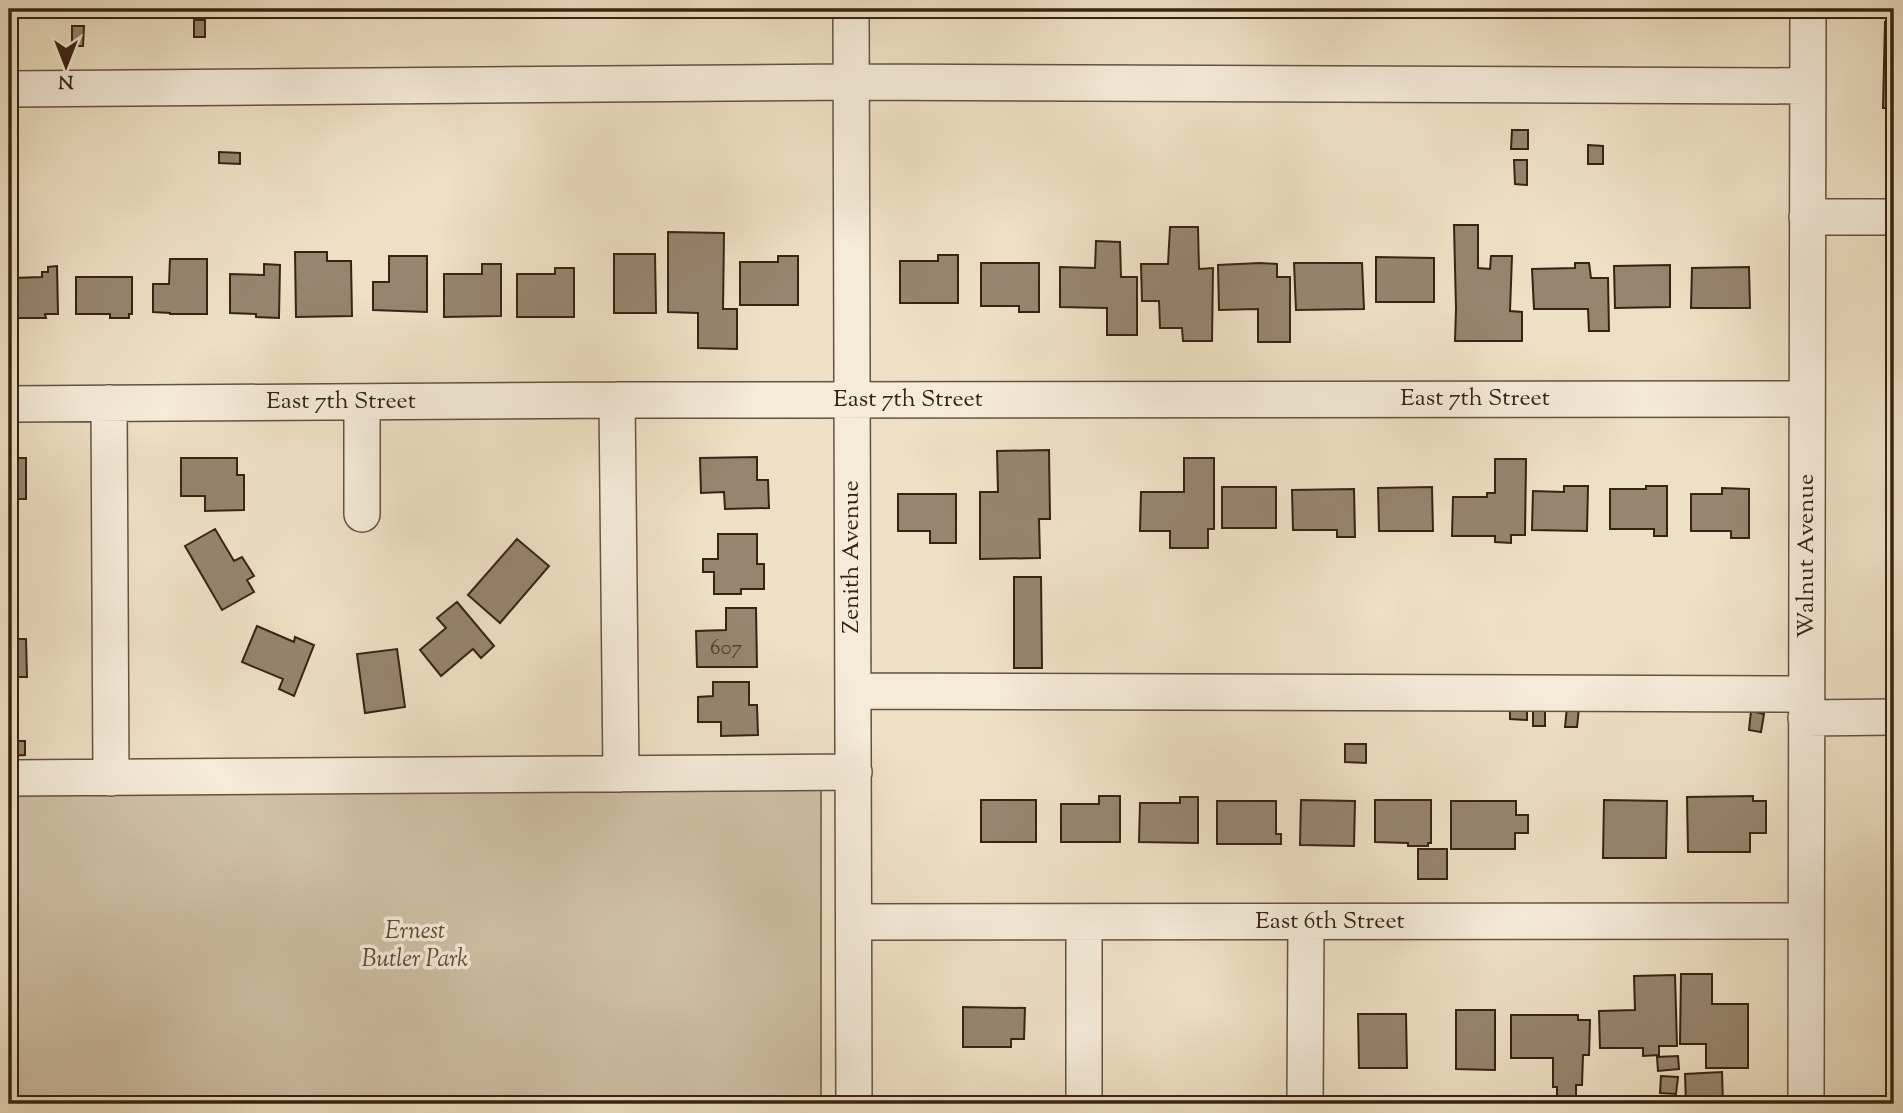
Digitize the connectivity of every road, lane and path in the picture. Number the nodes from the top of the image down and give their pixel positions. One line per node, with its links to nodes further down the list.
1 (850, 9): 3 (street, Zenith Avenue)
2 (1808, 9): 4 (street, Walnut Avenue)
3 (851, 82): 4 (street); 5 (street); 10 (street, Zenith Avenue)
4 (1808, 86): 6 (street, Walnut Avenue)
5 (9, 89)
6 (1807, 217): 7 (street); 8 (street, Walnut Avenue)
7 (1894, 217)
8 (1807, 398): 10 (street, East 7th Street); 16 (street, Walnut Avenue)
9 (617, 400): 10 (street, East 7th Street); 11 (street, East 7th Street); 19 (street)
10 (851, 400): 15 (street, Zenith Avenue)
11 (362, 402): 12 (street, East 7th Street); 14 (street)
12 (109, 403): 13 (street, East 7th Street); 21 (street)
13 (9, 404)
14 (362, 514)
15 (853, 691): 16 (street); 18 (street, Zenith Avenue)
16 (1807, 706): 17 (street); 22 (street, Walnut Avenue)
17 (1894, 717)
18 (854, 772): 19 (street); 23 (street, Zenith Avenue)
19 (621, 774): 21 (street)
20 (9, 778): 21 (street)
21 (111, 778)
22 (1806, 921): 25 (street, East 6th Street); 29 (street, Walnut Avenue)
23 (855, 922): 24 (street, East 6th Street); 26 (street, Zenith Avenue)
24 (1084, 922): 25 (street, East 6th Street); 27 (street)
25 (1306, 922): 28 (street)
26 (854, 1104)
27 (1083, 1104)
28 (1305, 1104)
29 (1806, 1104)

